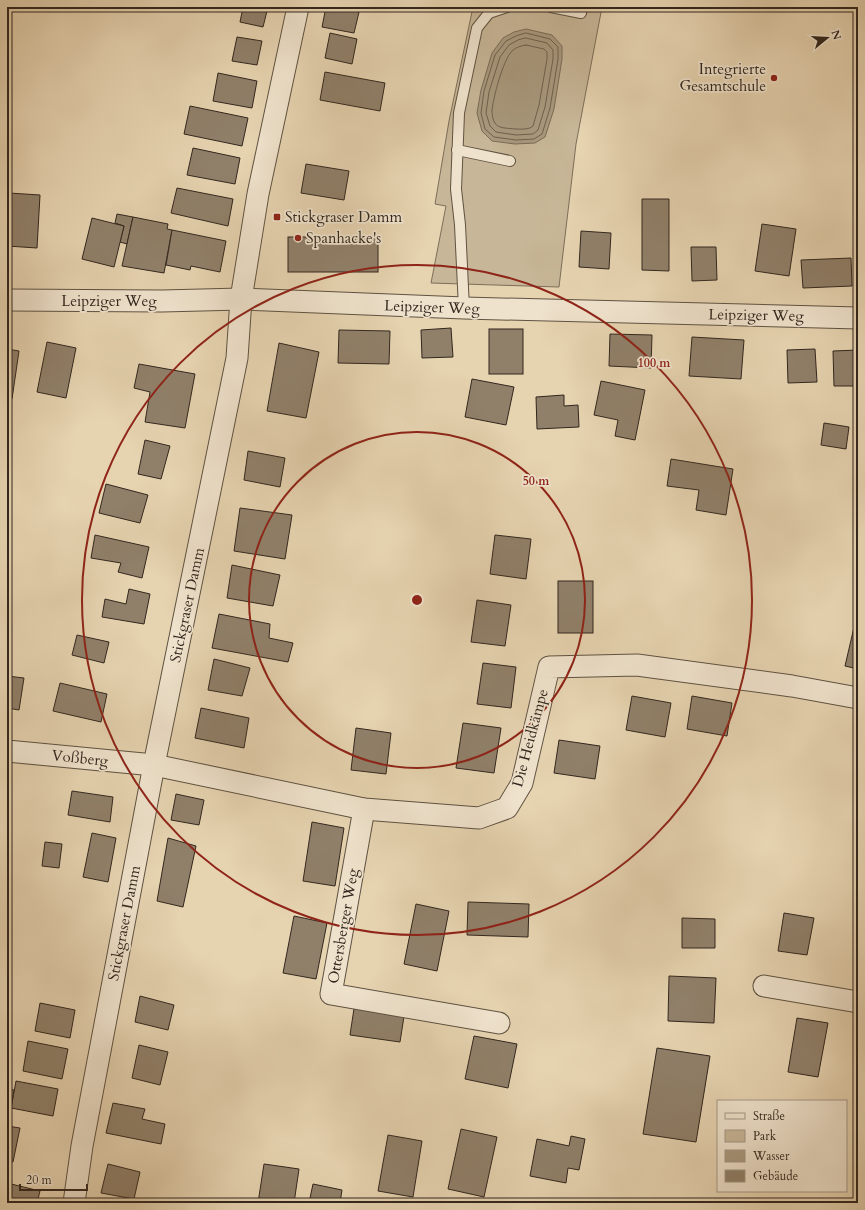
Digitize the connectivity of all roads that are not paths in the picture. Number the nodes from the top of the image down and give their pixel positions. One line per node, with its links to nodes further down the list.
1 (298, 7): 7 (street, Stickgraser Damm)
2 (507, 7): 5 (lane)
3 (551, 7): 4 (lane)
4 (581, 13)
5 (457, 150): 6 (lane); 9 (lane)
6 (510, 161)
7 (241, 299): 8 (street, Leipziger Weg); 9 (street, Leipziger Weg); 13 (street, Stickgraser Damm)
8 (7, 300)
9 (464, 308): 10 (street, Leipziger Weg)
10 (858, 318)
11 (858, 698): 14 (street, Die Heidkämpe)
12 (7, 751): 13 (street, Voßberg)
13 (154, 765): 14 (street, Die Heidkämpe); 18 (street, Stickgraser Damm)
14 (364, 809): 17 (street, Ottersberger Weg)
15 (764, 986): 16 (street)
16 (858, 1002)
17 (499, 1023)
18 (74, 1203)

